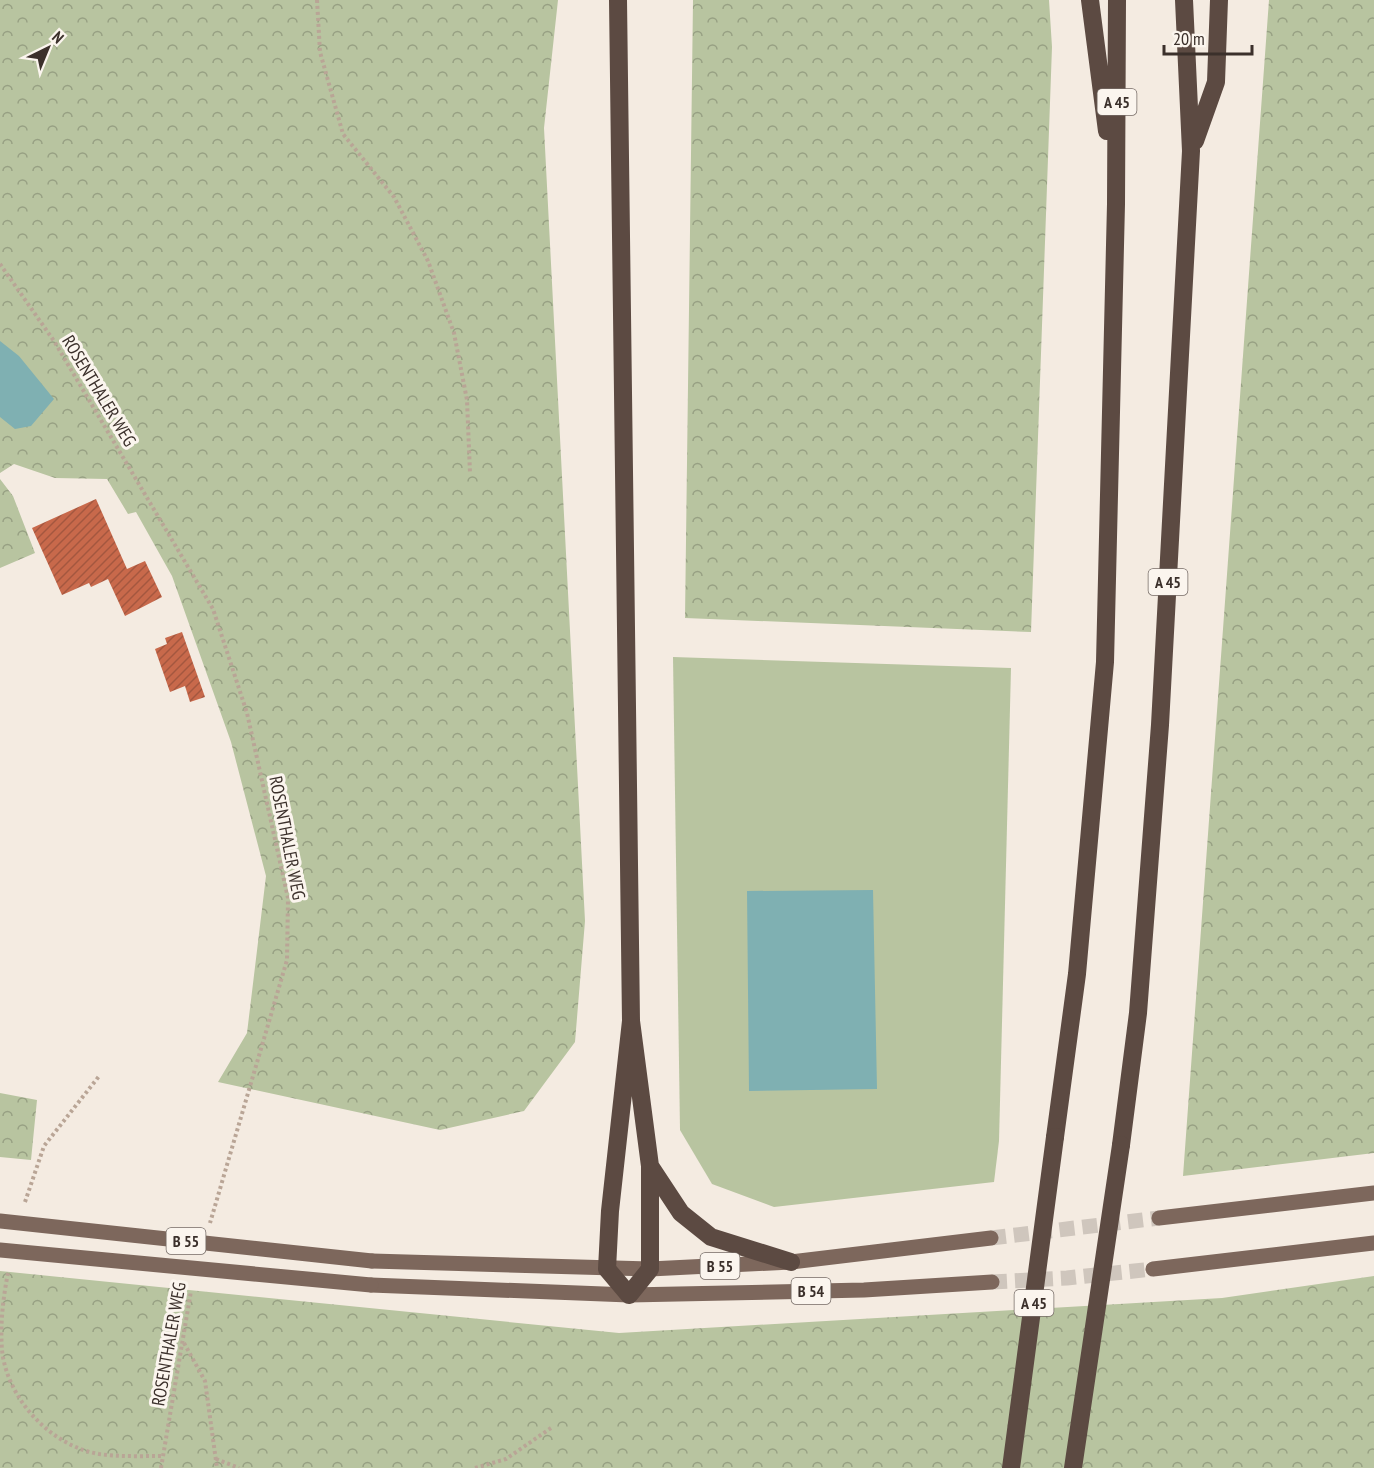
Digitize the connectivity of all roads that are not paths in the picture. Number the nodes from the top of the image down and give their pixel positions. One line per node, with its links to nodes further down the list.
1 (1090, 0): 7 (highway)
2 (1117, 0): 7 (highway, A 45)
3 (1185, 0): 6 (highway, A 45)
4 (1219, 0): 6 (highway)
5 (620, 6): 8 (highway)
6 (1191, 151): 23 (highway, A 45, bridge)
7 (1116, 204): 22 (highway, A 45, bridge)
8 (631, 1021): 9 (highway); 17 (highway)
9 (650, 1166): 16 (highway); 18 (highway)
10 (1374, 1193): 11 (main road)
11 (1160, 1218)
12 (0, 1221): 17 (main road, B 55, bridge)
13 (990, 1238): 16 (main road, B 54)
14 (1374, 1243): 19 (main road)
15 (0, 1250): 21 (main road, B 55, bridge)
16 (791, 1262): 18 (main road, B 55)
17 (608, 1269): 18 (main road, B 55); 21 (highway)
18 (650, 1269): 21 (highway)
19 (1153, 1269)
20 (992, 1282): 21 (main road, B 54)
21 (630, 1295)
22 (1011, 1468)
23 (1073, 1468)

